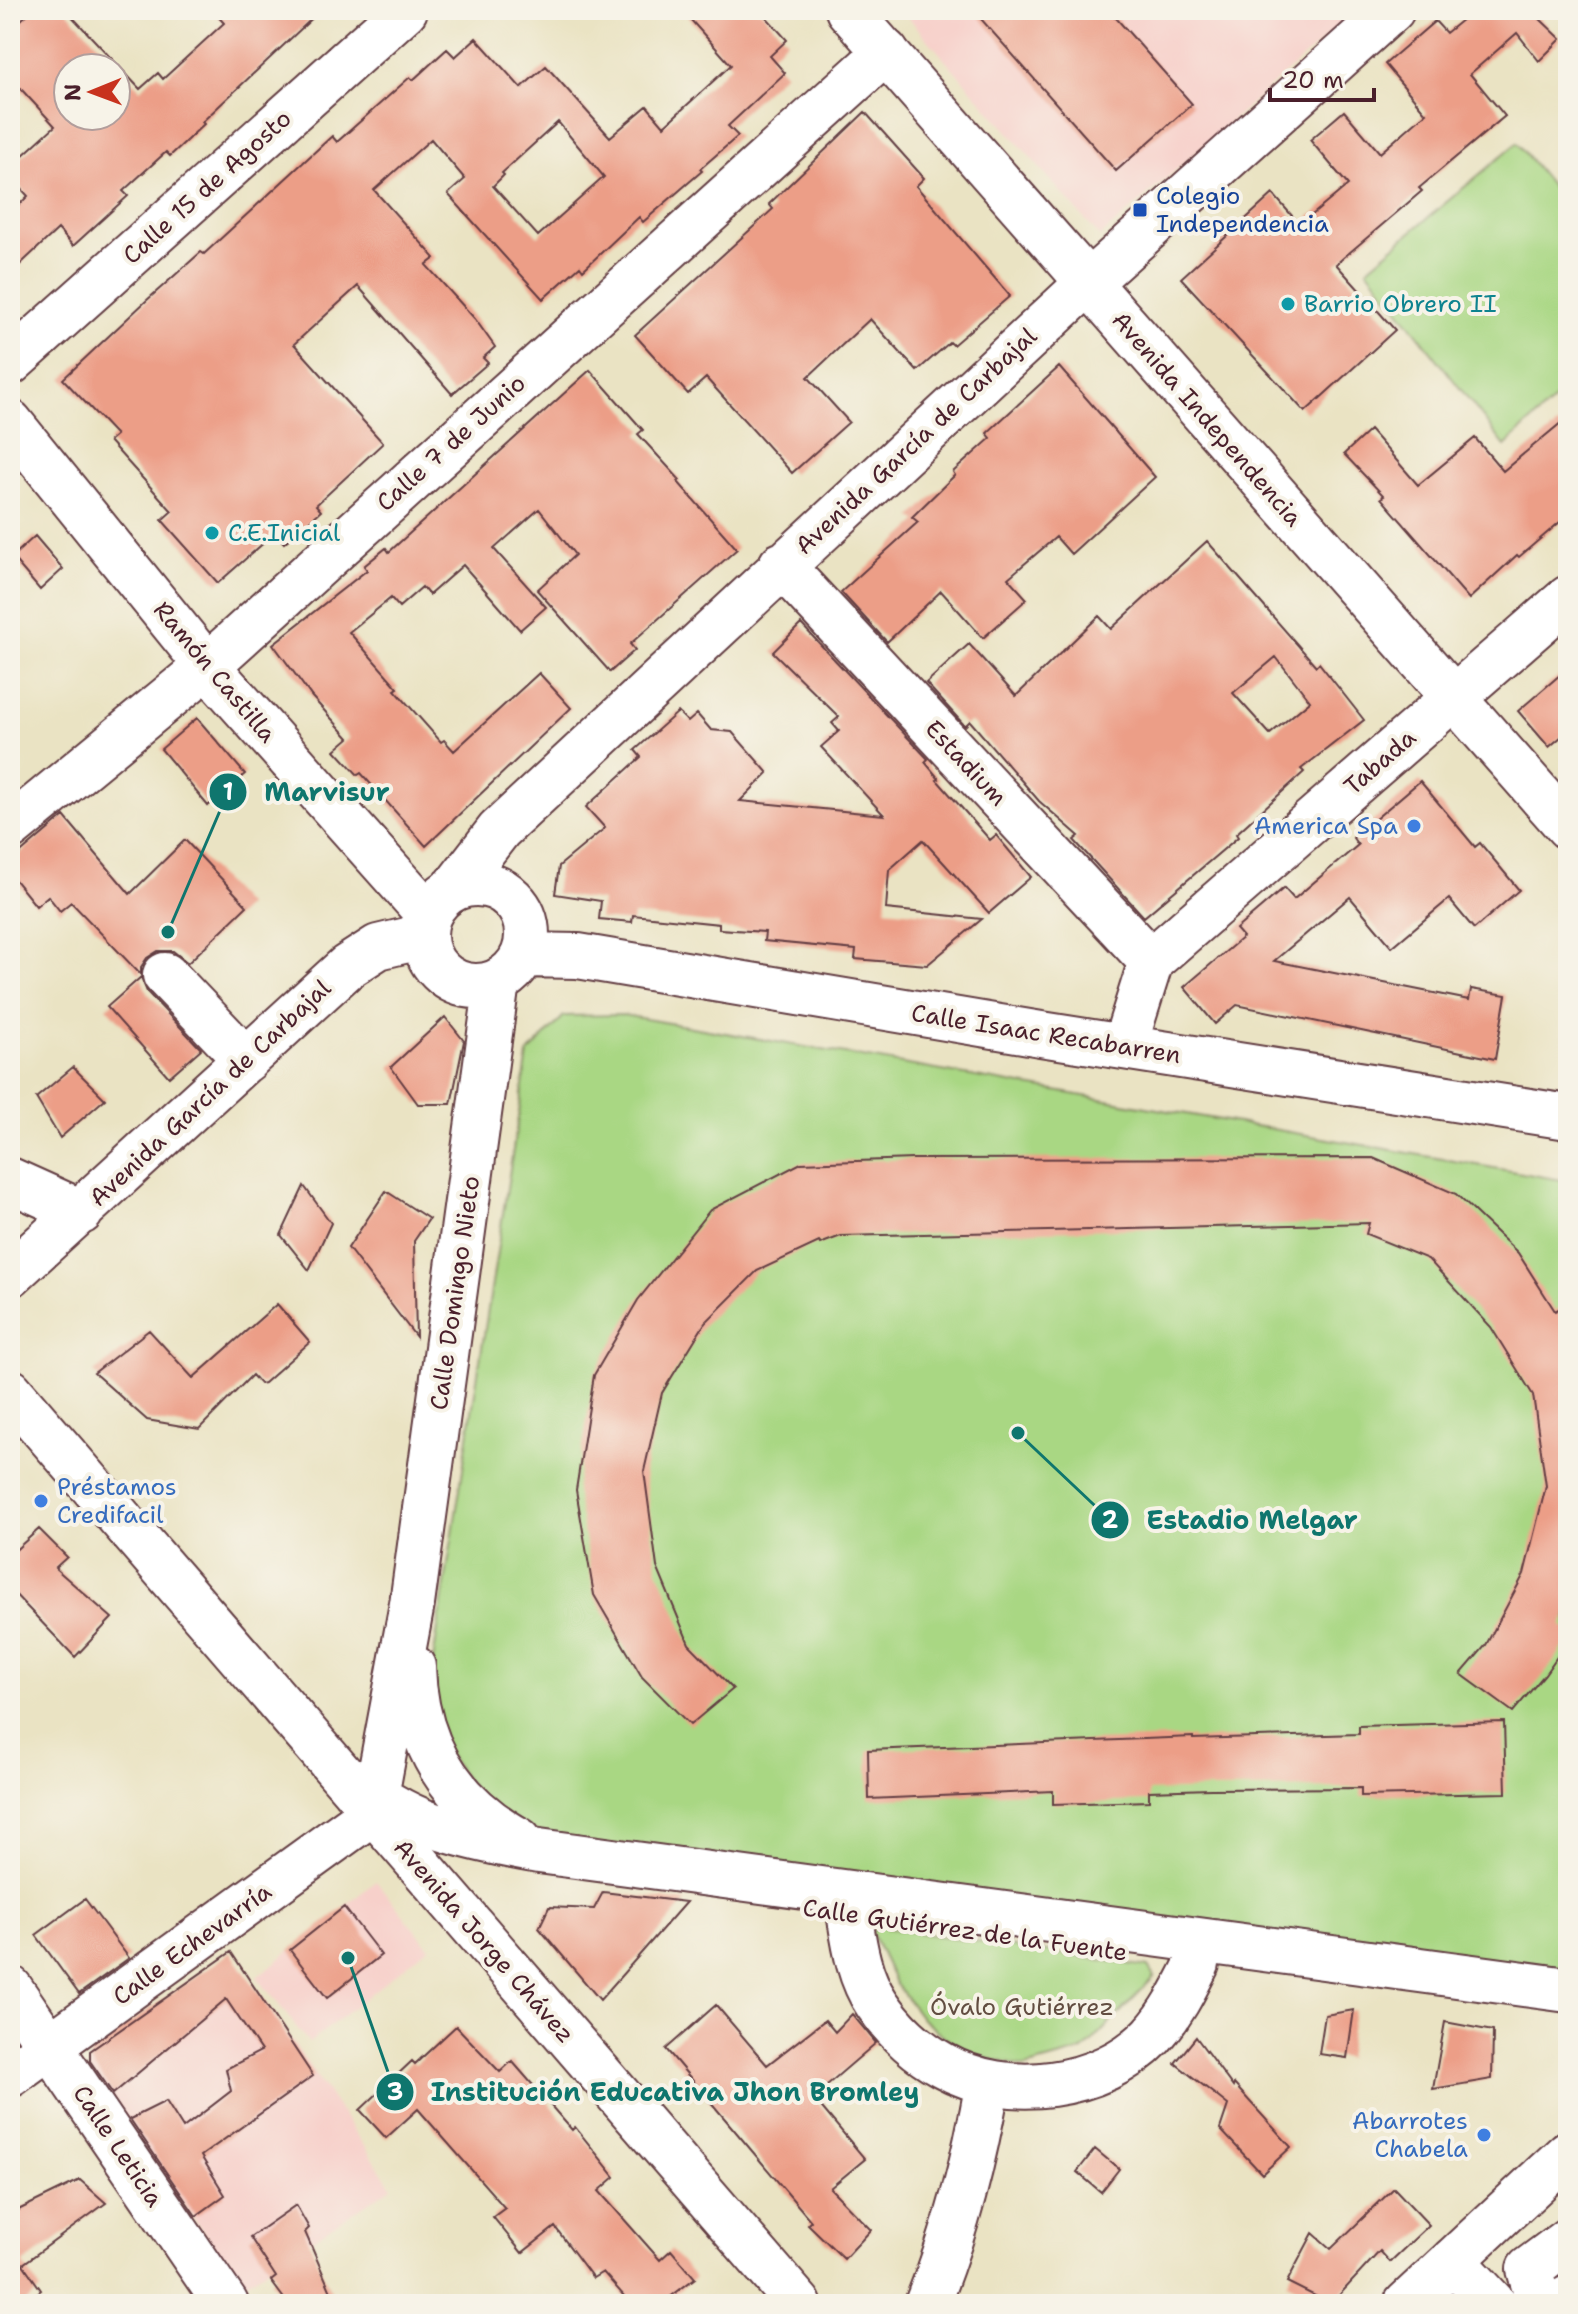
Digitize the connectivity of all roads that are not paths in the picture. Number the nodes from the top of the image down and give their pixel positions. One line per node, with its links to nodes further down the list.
1 (405, 10): 6 (street, Calle 15 de Agosto)
2 (848, 10): 4 (street, Avenida Independencia)
3 (1392, 10): 5 (street, Avenida García de Carbajal)
4 (886, 52): 5 (street, Avenida Independencia); 10 (street, Calle 7 de Junio)
5 (1088, 283): 8 (street, Avenida García de Carbajal); 11 (street, Avenida Independencia)
6 (10, 363)
7 (10, 422): 10 (street, Ramón Castilla)
8 (781, 565): 14 (street, Avenida García de Carbajal); 15 (street, Estadium)
9 (1568, 598): 11 (street, Tabada)
10 (207, 666): 13 (street, Calle 7 de Junio); 14 (street, Ramón Castilla)
11 (1453, 698): 12 (street, Avenida Independencia); 15 (street, Tabada)
12 (1568, 827)
13 (10, 828)
14 (436, 912): 16 (street); 16 (street); 19 (street, Avenida García de Carbajal)
15 (1151, 961): 18 (street)
16 (510, 969): 18 (street, Calle Isaac Recabarren); 25 (street, Calle Domingo Nieto)
17 (165, 975): 19 (street)
18 (1124, 1047): 20 (street, Calle Isaac Recabarren)
19 (246, 1060): 22 (street, Avenida García de Carbajal)
20 (1568, 1117)
21 (17, 1192): 22 (street)
22 (81, 1212): 23 (street, Avenida García de Carbajal)
23 (10, 1275)
24 (10, 1391): 26 (street, Avenida Jorge Chávez)
25 (412, 1604): 26 (street, Calle Domingo Nieto); 27 (street, Calle Domingo Nieto)
26 (375, 1805): 27 (street, Avenida Jorge Chávez); 28 (street, Calle Gutiérrez de la Fuente); 33 (street, Calle Echevarría); 42 (street, Avenida Jorge Chávez)
27 (539, 1851): 31 (street, Calle Gutiérrez de la Fuente)
28 (849, 1912): 29 (street, Calle Gutiérrez de la Fuente); 35 (street)
29 (1197, 1964): 32 (street, Calle Gutiérrez de la Fuente); 35 (street)
30 (10, 1988): 33 (street, Calle Leticia)
31 (1568, 1990)
32 (1568, 2011)
33 (51, 2047): 34 (street, Calle Echevarría); 41 (street, Calle Leticia)
34 (10, 2075)
35 (988, 2082): 43 (street)
36 (1564, 2178): 38 (street)
37 (1568, 2240): 38 (street)
38 (1504, 2262): 40 (street); 44 (street)
39 (1568, 2298): 45 (street)
40 (1489, 2299)
41 (226, 2304)
42 (799, 2304)
43 (927, 2304)
44 (1406, 2304)
45 (1559, 2304)

